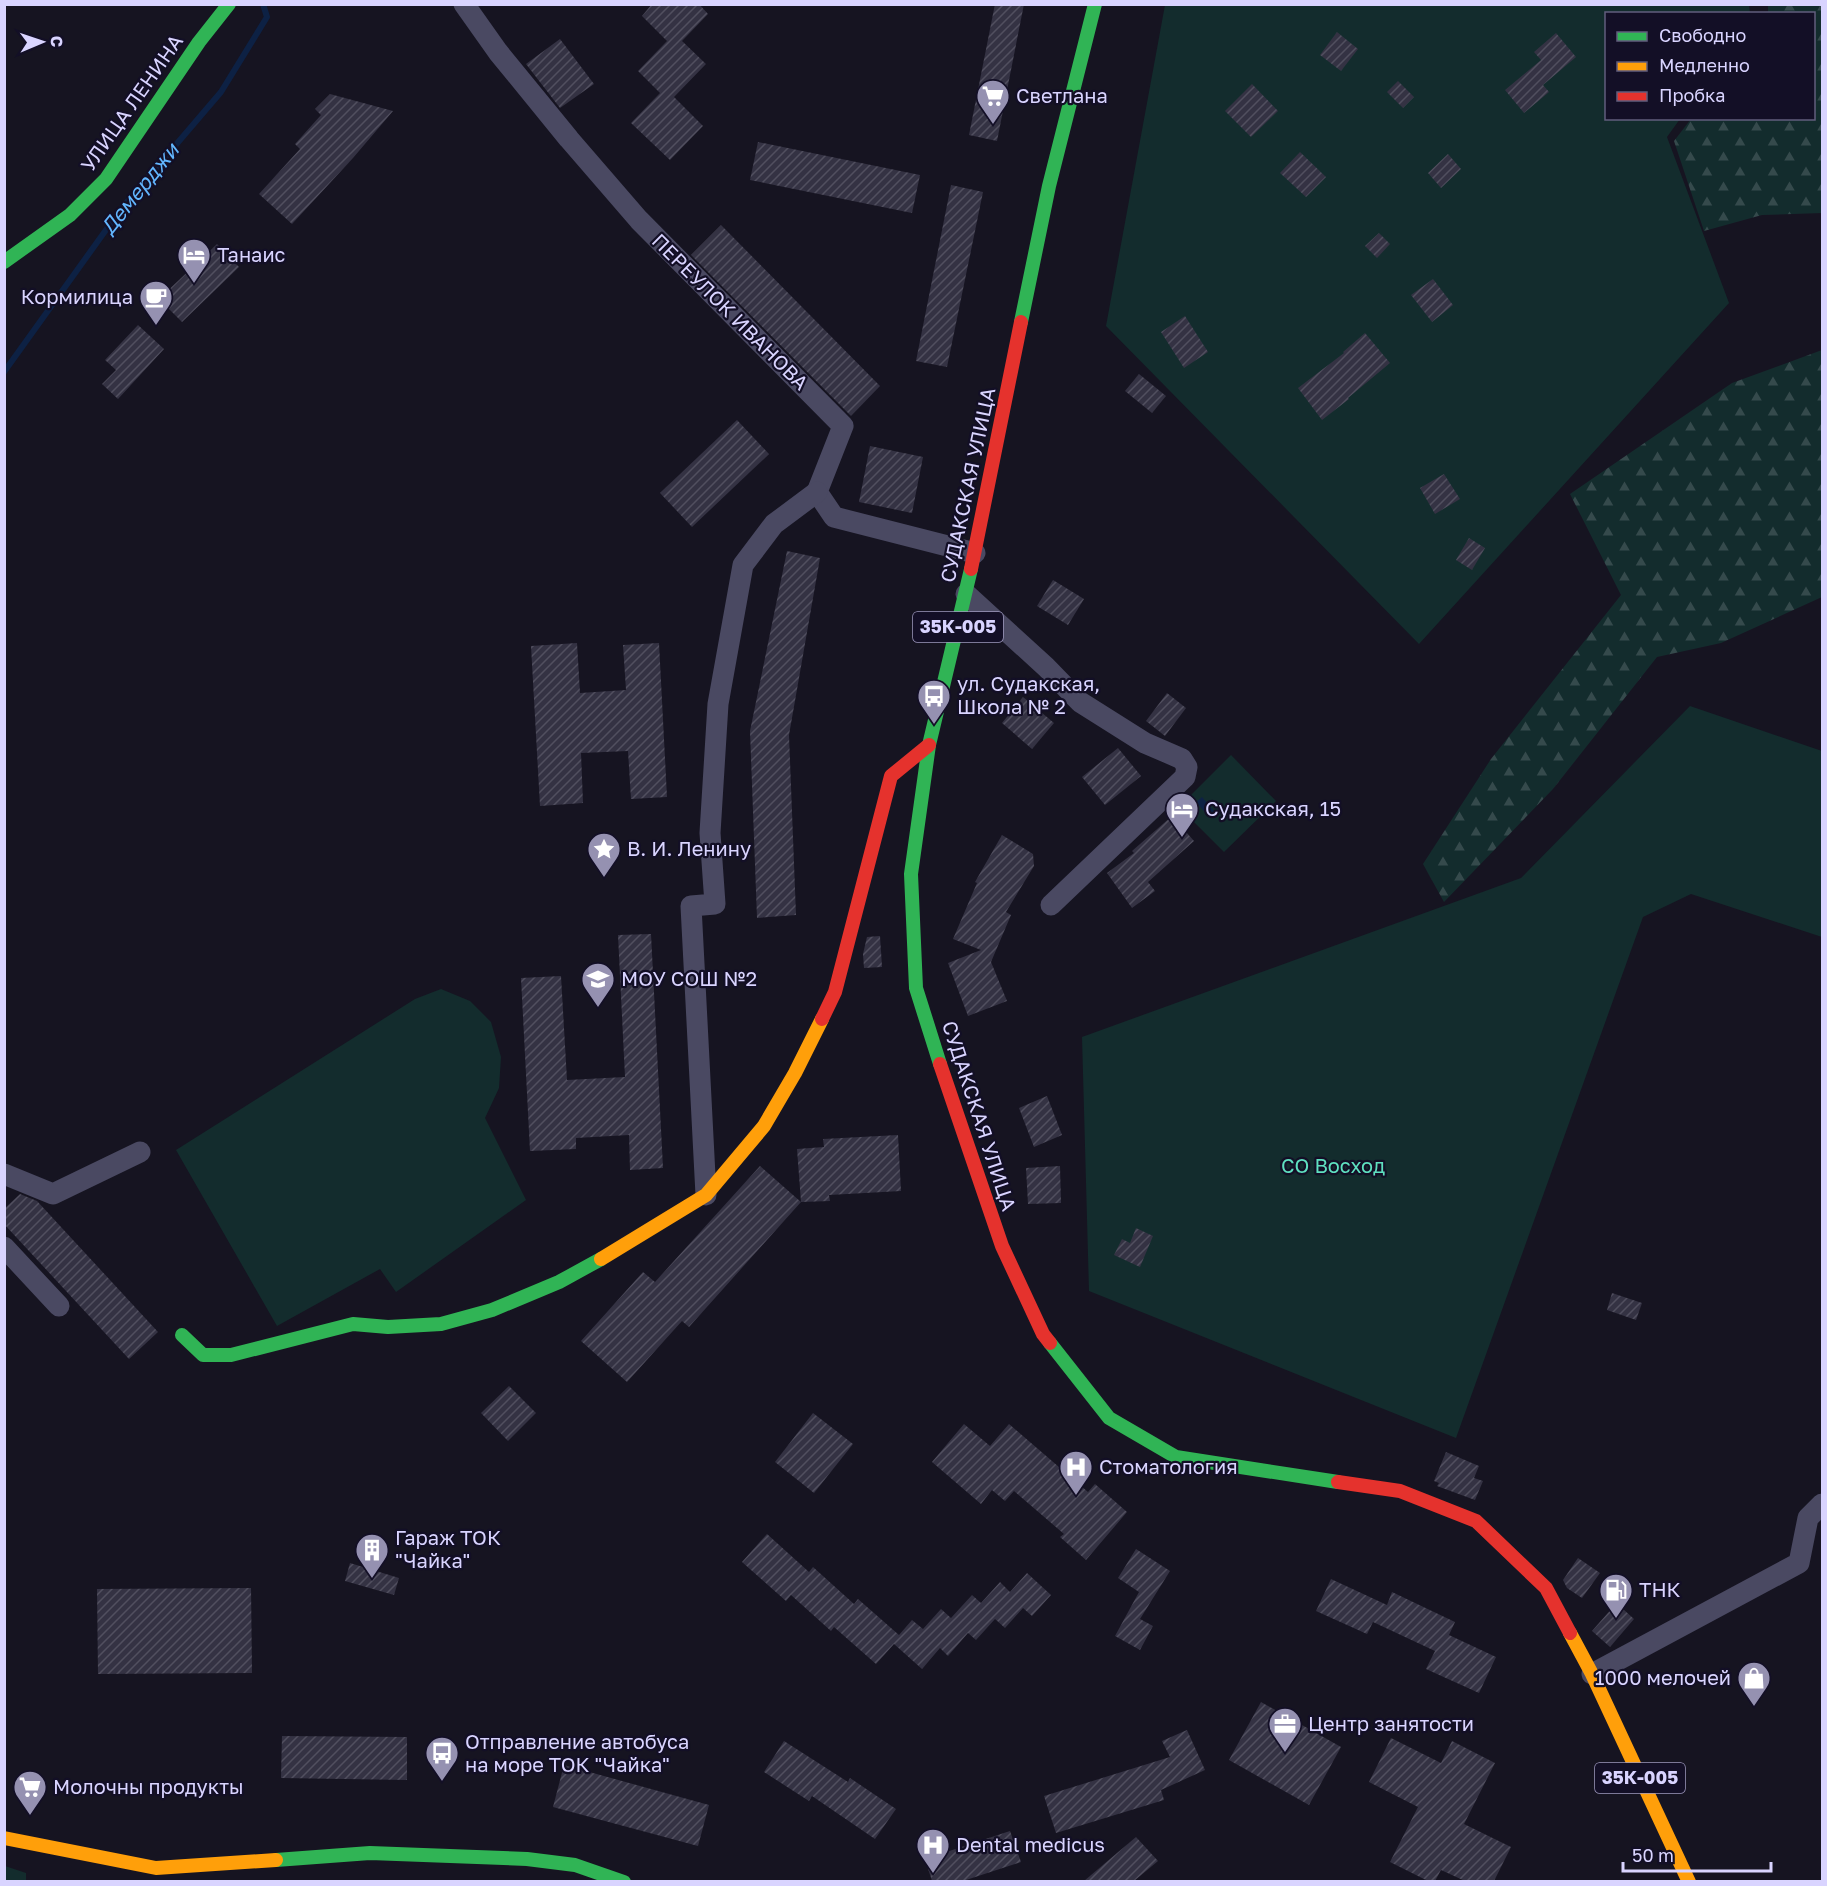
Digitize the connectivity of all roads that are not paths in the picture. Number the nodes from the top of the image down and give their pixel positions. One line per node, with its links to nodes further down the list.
1 (229, 4): 4 (main road, УЛИЦА ЛЕНИНА)
2 (464, 4): 5 (street, ПЕРЕУЛОК ИВАНОВА)
3 (1095, 4): 6 (main road, СУДАКСКАЯ УЛИЦА / 35К-005)
4 (4, 262)
5 (817, 492): 6 (street); 12 (street)
6 (975, 553): 7 (main road, СУДАКСКАЯ УЛИЦА / 35К-005)
7 (966, 594): 8 (main road, СУДАКСКАЯ УЛИЦА / 35К-005); 9 (street)
8 (929, 745): 12 (main road); 17 (main road, СУДАКСКАЯ УЛИЦА / 35К-005)
9 (1051, 905)
10 (140, 1152): 11 (street)
11 (4, 1173)
12 (706, 1196): 15 (main road)
13 (4, 1247): 14 (street)
14 (59, 1306)
15 (182, 1335)
16 (1822, 1504): 17 (street)
17 (1592, 1674): 21 (main road, СУДАКСКАЯ УЛИЦА / 35К-005)
18 (4, 1838): 19 (main road)
19 (155, 1875): 20 (main road)
20 (624, 1881)
21 (1689, 1881)

